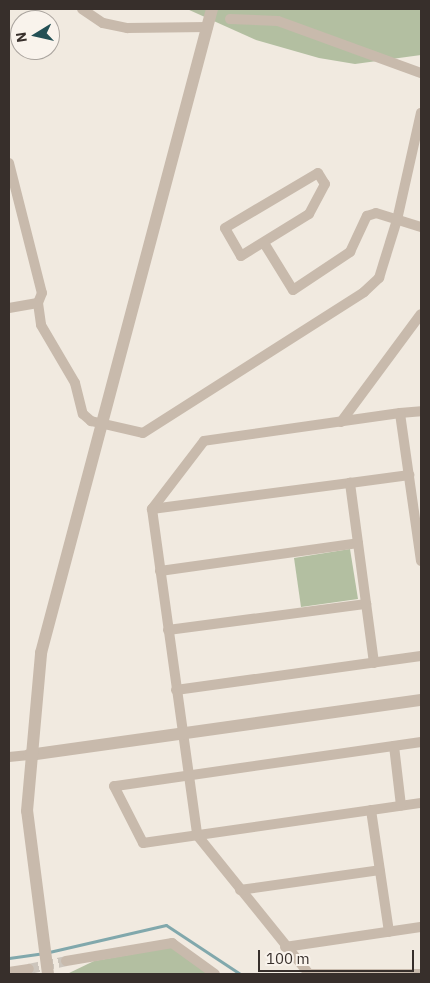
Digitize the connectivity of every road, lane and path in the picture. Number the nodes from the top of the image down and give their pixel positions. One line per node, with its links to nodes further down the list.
1 (82, 9): 4 (street)
2 (212, 9): 4 (street)
3 (230, 18): 5 (street)
4 (208, 27): 17 (street)
5 (421, 73)
6 (421, 113): 8 (street)
7 (9, 164): 11 (street)
8 (397, 220): 9 (street); 10 (street); 17 (street)
9 (421, 227)
10 (264, 243): 10 (street)
11 (38, 303): 12 (street); 17 (street)
12 (9, 308)
13 (421, 314): 16 (street)
14 (421, 410): 15 (street)
15 (400, 413): 16 (street); 18 (street)
16 (341, 422): 20 (street)
17 (101, 424): 33 (street)
18 (409, 475): 19 (street); 22 (street)
19 (350, 483): 20 (street); 21 (street)
20 (152, 509): 23 (street)
21 (358, 543): 23 (street); 24 (street)
22 (421, 561)
23 (160, 571): 25 (street)
24 (366, 604): 25 (street); 27 (street)
25 (168, 630): 28 (street)
26 (421, 656): 27 (street)
27 (374, 662): 28 (street)
28 (176, 690): 30 (street)
29 (421, 700): 30 (street)
30 (182, 733): 33 (street); 35 (street)
31 (421, 742): 32 (street)
32 (394, 746): 35 (street); 37 (street)
33 (29, 755): 34 (street); 48 (street)
34 (9, 757)
35 (188, 775): 39 (street); 39 (street)
36 (421, 804): 37 (street)
37 (401, 806): 38 (street)
38 (371, 810): 39 (street); 40 (street)
39 (197, 835): 41 (street)
40 (380, 870): 41 (street); 43 (street)
41 (240, 890): 44 (street)
42 (421, 927): 43 (street)
43 (389, 932): 44 (street)
44 (285, 947): 50 (street)
45 (66, 961): 49 (street)
46 (29, 969): 47 (street)
47 (9, 972)
48 (48, 974)
49 (215, 974)
50 (421, 974)

